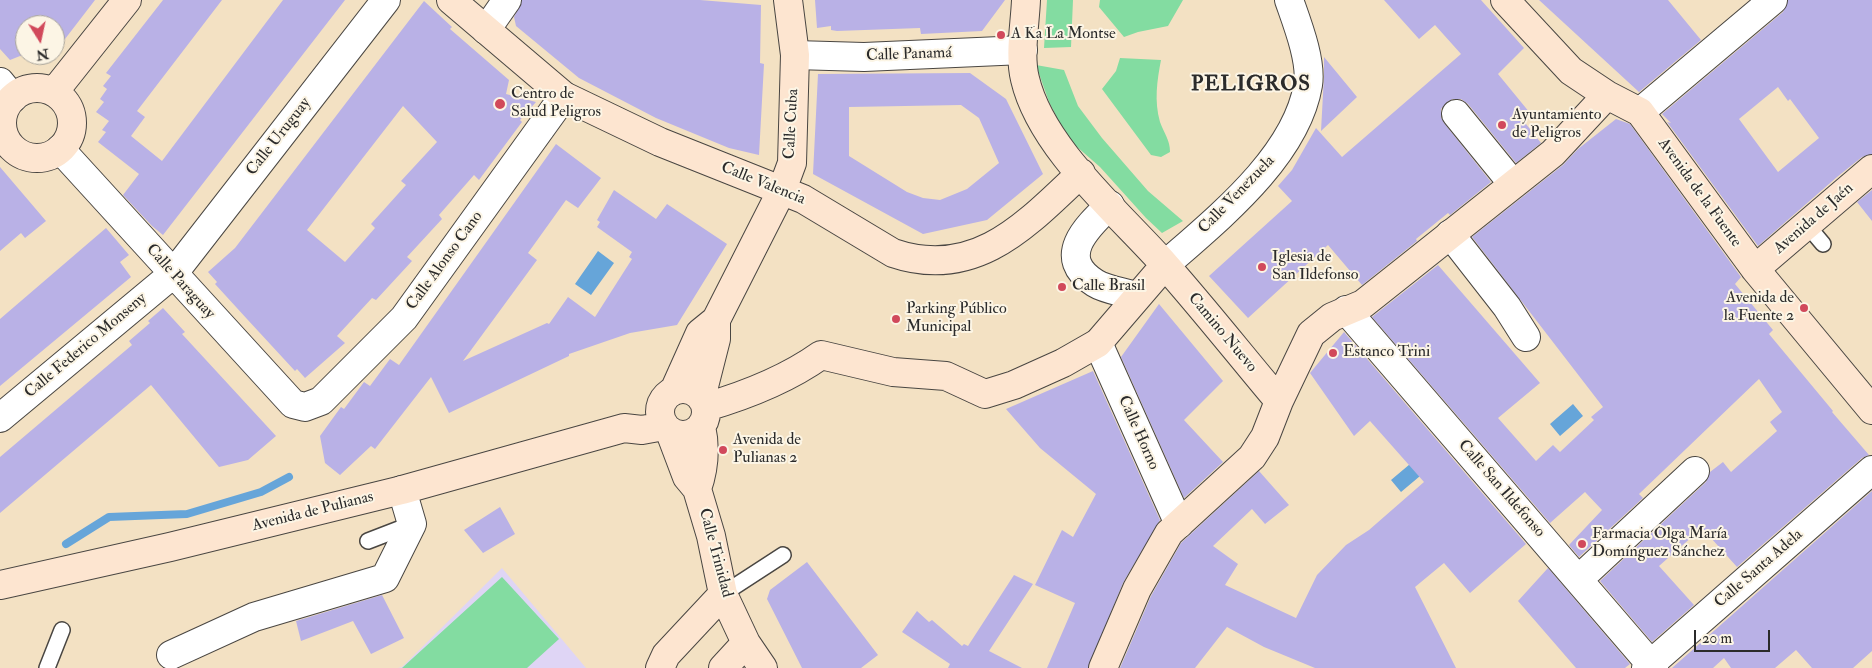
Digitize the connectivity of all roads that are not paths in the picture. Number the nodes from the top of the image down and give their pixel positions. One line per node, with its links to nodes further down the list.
1 (127, 0): 14 (street)
2 (386, 0): 29 (street, Calle Uruguay)
3 (451, 0): 10 (street, Calle Valencia)
4 (507, 0): 10 (street)
5 (788, 0): 12 (street, Calle Cuba)
6 (1026, 0): 11 (street)
7 (1289, 0): 27 (street, Calle Venezuela)
8 (1505, 0): 15 (street, Avenida de la Fuente)
9 (1773, 0): 17 (street)
10 (486, 30): 16 (street, Calle Valencia)
11 (1023, 50): 12 (street, Calle Panamá); 22 (street)
12 (795, 55): 24 (street, Calle Cuba)
13 (7, 90): 14 (street); 20 (street)
14 (54, 92): 19 (street)
15 (1607, 95): 17 (street, Avenida de la Fuente); 23 (street)
16 (564, 96): 24 (street, Calle Valencia); 36 (street, Calle Alonso Cano)
17 (1640, 112): 28 (street, Avenida de la Fuente)
18 (1456, 114): 23 (street)
19 (60, 148): 20 (street); 29 (street, Calle Paraguay)
20 (7, 156)
21 (1872, 169): 28 (street, Avenida de Jaén)
22 (1080, 173): 24 (street, Calle Valencia); 25 (street)
23 (1513, 184): 26 (street)
24 (782, 190): 32 (street, Calle Cuba)
25 (1110, 205): 27 (street); 30 (street)
26 (1450, 234): 31 (street); 33 (street)
27 (1166, 265): 30 (street); 35 (street, Camino Nuevo)
28 (1755, 269): 38 (street, Avenida de la Fuente)
29 (172, 274): 36 (street, Calle Paraguay); 40 (street, Calle Federico Monseny)
30 (1136, 296): 34 (street)
31 (1346, 310): 35 (street); 49 (street, Calle San Ildefonso)
32 (716, 320): 37 (street, Calle Cuba); 39 (street, Calle Cuba)
33 (1526, 337)
34 (1098, 343): 37 (street); 46 (street, Calle Horno)
35 (1279, 401): 46 (street)
36 (305, 407)
37 (703, 410): 39 (street); 39 (street); 44 (street, Calle Trinidad)
38 (1872, 410)
39 (668, 412): 43 (street, Avenida de Pulianas); 44 (street, Calle Trinidad)
40 (0, 418)
41 (1872, 470): 56 (street, Calle Santa Adela)
42 (1695, 471): 49 (street)
43 (402, 490): 45 (street); 50 (street, Avenida de Pulianas)
44 (697, 490): 51 (street, Calle Trinidad)
45 (412, 524): 47 (lane); 54 (street)
46 (1179, 524): 60 (street)
47 (368, 541)
48 (783, 555): 51 (lane)
49 (1580, 579): 56 (street, Calle San Ildefonso)
50 (0, 585)
51 (723, 594): 53 (street, Calle Trinidad); 55 (street)
52 (62, 630): 57 (lane)
53 (746, 643): 58 (street); 59 (street, Calle Trinidad)
54 (171, 655)
55 (663, 661)
56 (1650, 667)
57 (47, 668)
58 (723, 668)
59 (764, 668)
60 (1103, 668)

